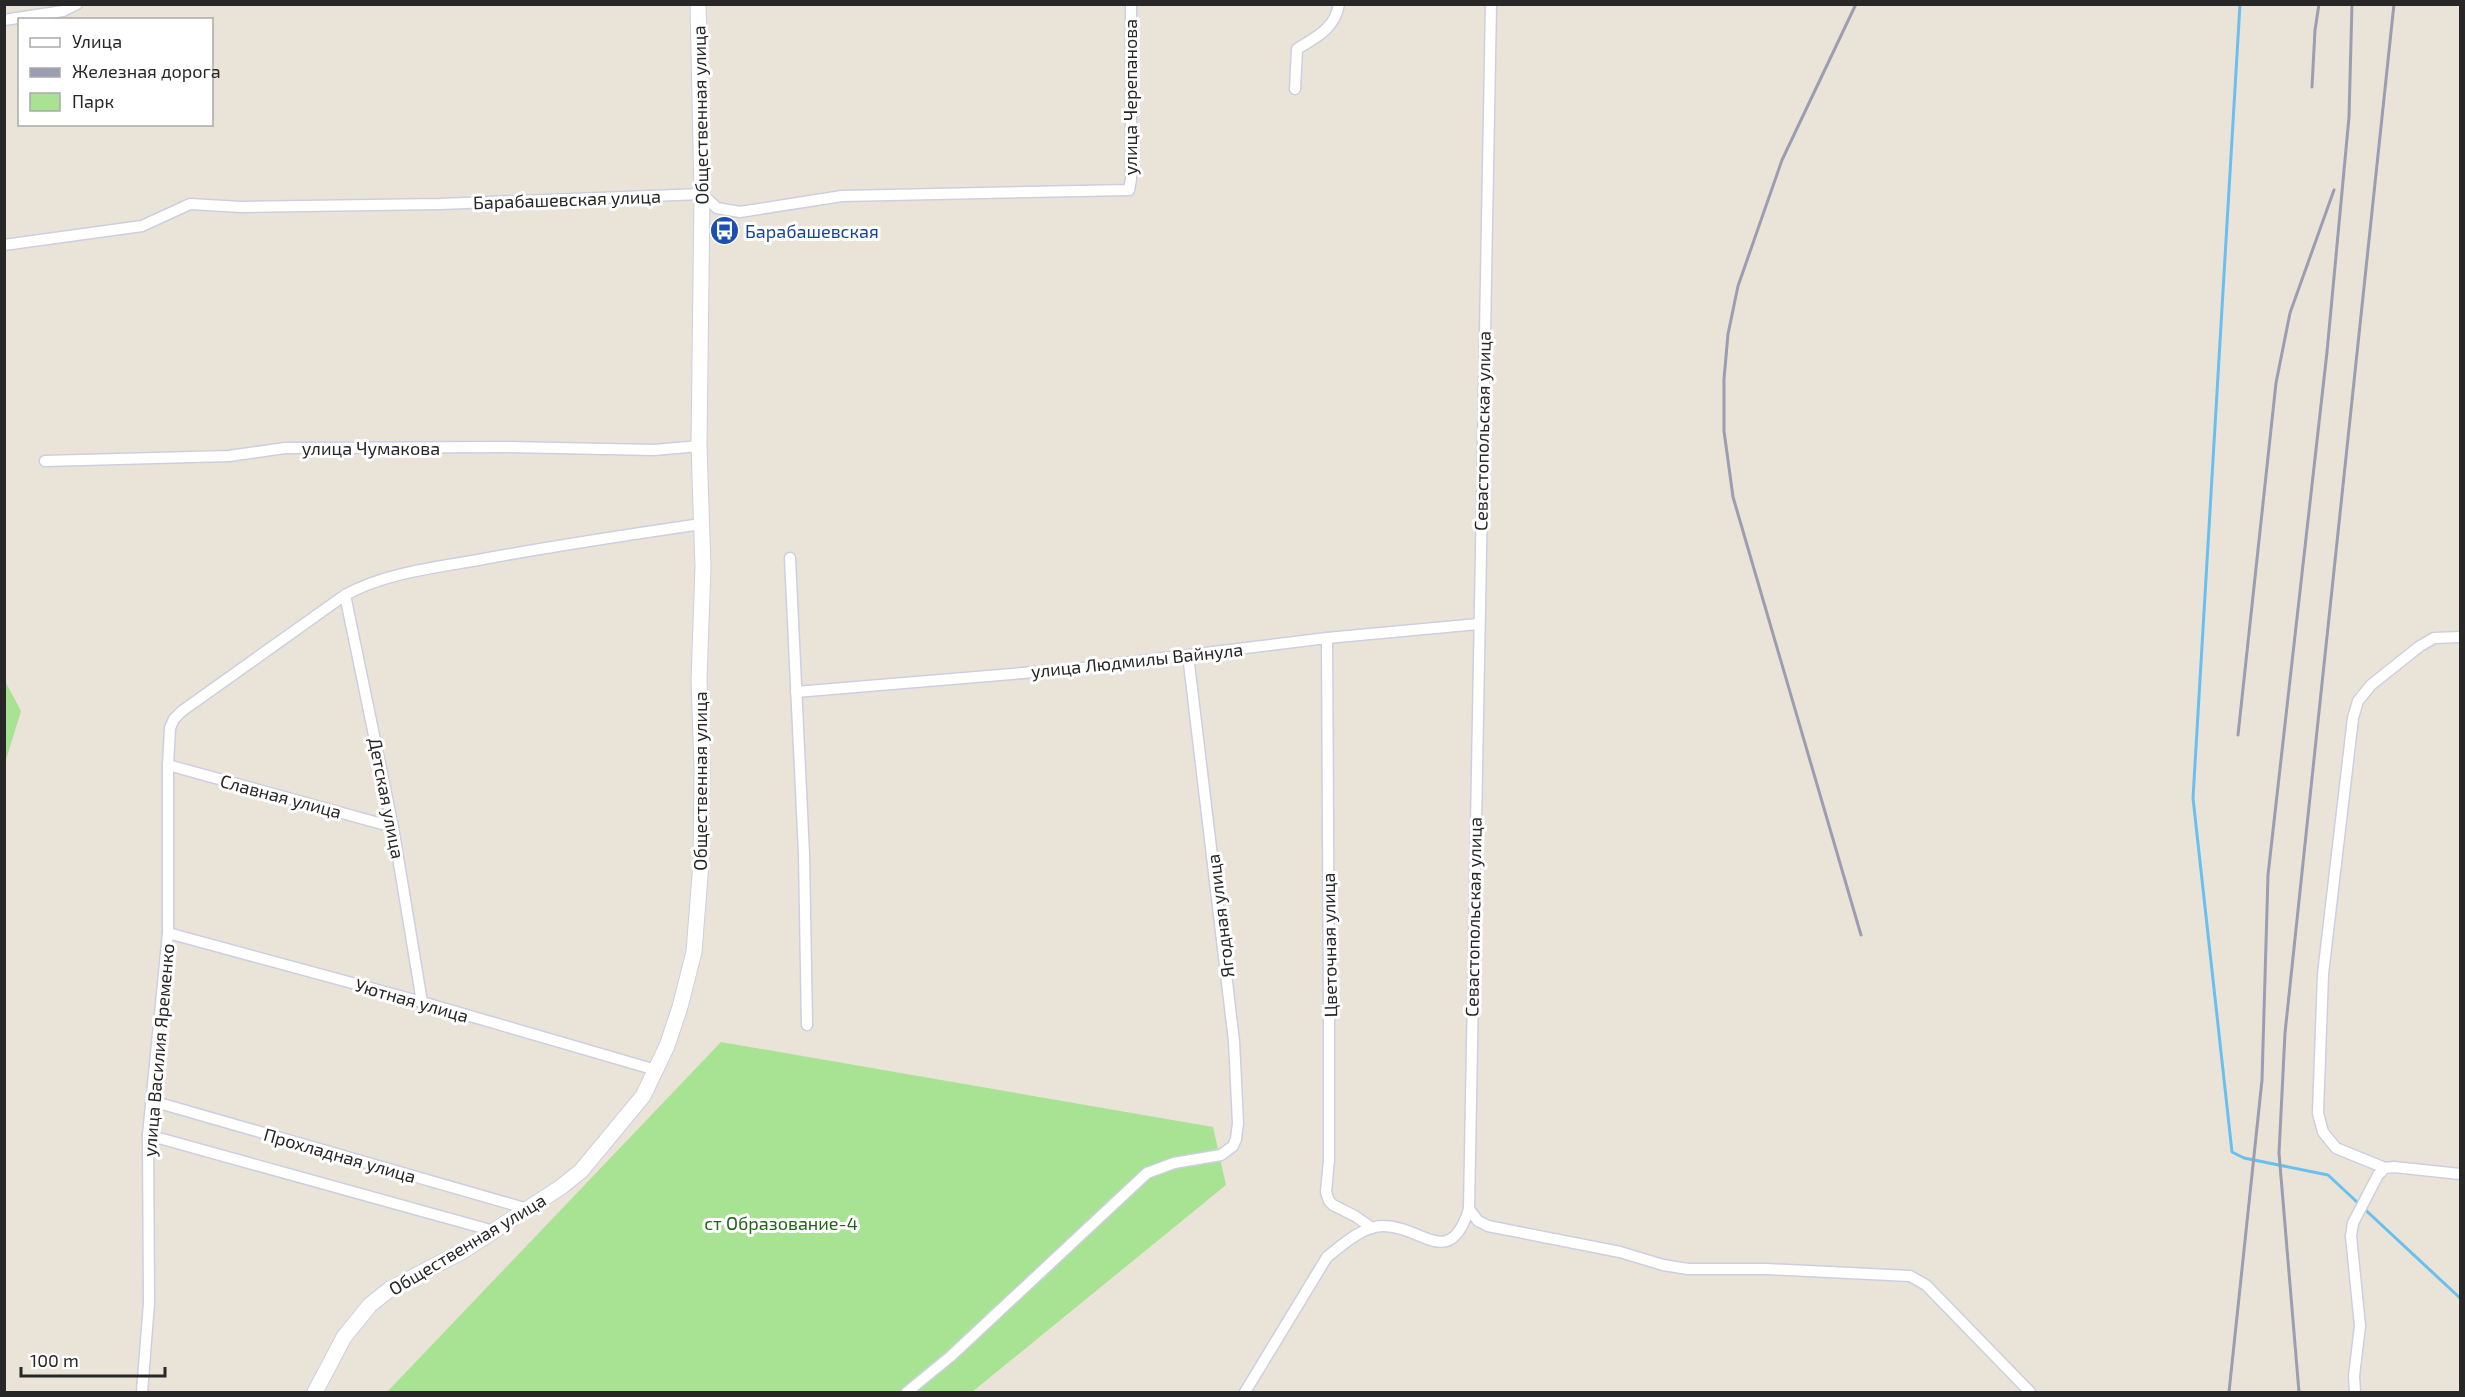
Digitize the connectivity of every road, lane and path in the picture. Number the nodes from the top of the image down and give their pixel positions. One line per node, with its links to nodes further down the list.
1 (77, 4): 6 (street)
2 (698, 4): 8 (main road, Общественная улица)
3 (1131, 4): 8 (street, улица Черепанова)
4 (1339, 4): 7 (street)
5 (1491, 4): 15 (street, Севастопольская улица)
6 (4, 20)
7 (1295, 89)
8 (702, 194): 9 (street, Барабашевская улица); 10 (main road, Общественная улица)
9 (4, 245)
10 (699, 446): 11 (street, улица Чумакова); 12 (main road, Общественная улица)
11 (45, 461)
12 (701, 524): 14 (street); 25 (main road, Общественная улица)
13 (790, 558): 19 (street)
14 (345, 595): 20 (street, улица Василия Яременко); 21 (street, Детская улица)
15 (1478, 624): 16 (street, улица Людмилы Вайнула); 31 (street, Севастопольская улица)
16 (1327, 638): 18 (street, улица Людмилы Вайнула); 32 (street, Цветочная улица)
17 (2460, 638): 28 (street)
18 (1188, 656): 19 (street, улица Людмилы Вайнула); 36 (street, Ягодная улица)
19 (796, 692): 24 (street)
20 (168, 765): 21 (street, Славная улица); 22 (street, улица Василия Яременко)
21 (393, 827): 23 (street, Детская улица)
22 (168, 933): 23 (street, Уютная улица); 26 (street, улица Василия Яременко)
23 (422, 1002): 25 (street, Уютная улица)
24 (807, 1025)
25 (656, 1070): 30 (main road, Общественная улица)
26 (152, 1101): 27 (street, улица Василия Яременко); 30 (street, Прохладная улица)
27 (148, 1135): 33 (street); 34 (street, улица Василия Яременко)
28 (2385, 1168): 29 (street); 39 (street)
29 (2460, 1173)
30 (528, 1209): 33 (main road, Общественная улица)
31 (1469, 1209): 32 (street); 38 (street)
32 (1372, 1228): 37 (street)
33 (494, 1231): 35 (main road, Общественная улица)
34 (142, 1392)
35 (315, 1392)
36 (907, 1392)
37 (1245, 1392)
38 (2030, 1392)
39 (2355, 1392)

